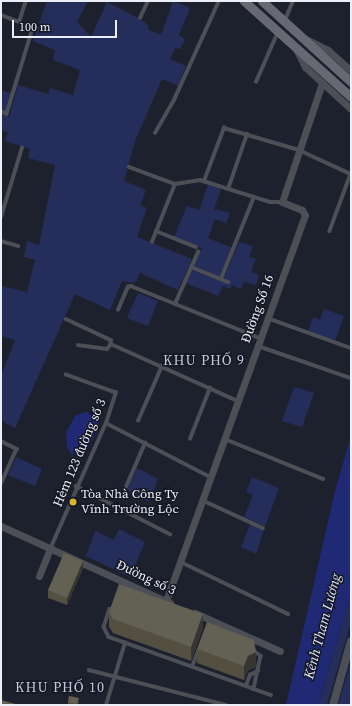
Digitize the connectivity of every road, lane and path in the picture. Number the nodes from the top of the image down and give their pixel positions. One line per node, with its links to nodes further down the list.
1 (26, 1): 10 (lane)
2 (148, 1): 8 (lane)
3 (219, 1): 21 (lane)
4 (244, 1): 11 (main road)
5 (262, 1): 9 (main road)
6 (294, 1): 9 (lane)
7 (1, 14): 10 (lane)
8 (140, 18)
9 (284, 21): 12 (main road)
10 (19, 22): 20 (lane)
11 (278, 31): 13 (main road); 15 (lane)
12 (302, 37): 14 (street); 16 (main road)
13 (294, 45): 17 (street); 18 (main road)
14 (351, 71)
15 (256, 82)
16 (351, 82)
17 (322, 83): 19 (street); 24 (street)
18 (351, 97)
19 (351, 109)
20 (1, 112)
21 (155, 133)
22 (247, 134): 24 (lane); 26 (lane); 28 (lane)
23 (22, 148): 31 (lane)
24 (299, 150): 30 (street); 33 (lane)
25 (130, 167): 27 (lane)
26 (204, 181): 27 (lane); 28 (lane)
27 (176, 184): 32 (lane)
28 (228, 189): 29 (lane)
29 (254, 197): 30 (lane); 40 (lane)
30 (282, 202): 44 (street, Đường Số 16)
31 (1, 217)
32 (156, 231): 35 (lane); 37 (lane)
33 (330, 231)
34 (1, 241): 36 (lane)
35 (152, 242)
36 (18, 246)
37 (196, 247)
38 (198, 252): 39 (lane)
39 (191, 268): 40 (lane); 42 (lane)
40 (221, 279): 41 (lane)
41 (228, 282)
42 (175, 304): 43 (lane); 46 (lane)
43 (118, 310)
44 (267, 318): 46 (street, Đường Số 16); 50 (lane)
45 (66, 319): 47 (lane)
46 (260, 338): 49 (street, Đường Số 16)
47 (111, 344): 48 (lane); 51 (lane)
48 (78, 345)
49 (258, 346): 53 (lane); 55 (street, Đường Số 16)
50 (351, 348)
51 (162, 366): 54 (lane); 56 (lane)
52 (66, 375): 57 (lane, Hẻm 123 đường số 3)
53 (351, 378)
54 (210, 388): 55 (lane); 58 (lane)
55 (238, 401): 59 (street, Đường Số 16)
56 (138, 421)
57 (106, 423): 61 (lane); 65 (lane, Hẻm 123 đường số 3)
58 (190, 439)
59 (224, 439): 62 (street, Đường Số 16); 63 (lane)
60 (1, 441): 64 (lane)
61 (145, 443): 62 (lane); 66 (lane)
62 (210, 477): 67 (street, Đường Số 16)
63 (323, 479)
64 (1, 485)
65 (76, 486): 70 (lane); 71 (lane, Hẻm 123 đường số 3)
66 (126, 487)
67 (202, 500): 69 (lane); 72 (street, Đường Số 16)
68 (1, 526): 71 (street, Đường số 3)
69 (263, 528)
70 (170, 534)
71 (51, 547): 73 (street); 74 (street, Đường số 3)
72 (180, 562): 74 (street, Đường Số 16); 76 (lane)
73 (39, 576)
74 (166, 601): 81 (street, Đường số 3)
75 (112, 605): 78 (lane)
76 (288, 614)
77 (351, 641): 91 (street)
78 (125, 643): 82 (lane); 85 (lane)
79 (200, 646): 82 (lane)
80 (246, 646): 84 (lane)
81 (280, 651)
82 (192, 667): 86 (lane)
83 (89, 670): 85 (lane)
84 (258, 670): 86 (lane); 87 (lane)
85 (115, 677): 89 (lane); 90 (lane)
86 (246, 686): 87 (lane)
87 (254, 689): 88 (lane)
88 (271, 695)
89 (106, 705)
90 (226, 705)
91 (333, 705)

